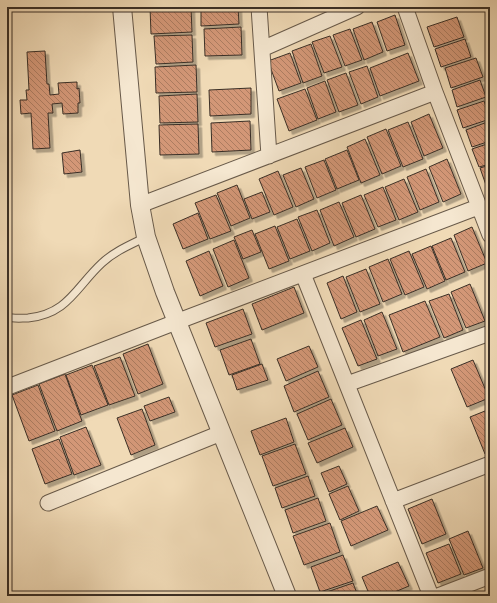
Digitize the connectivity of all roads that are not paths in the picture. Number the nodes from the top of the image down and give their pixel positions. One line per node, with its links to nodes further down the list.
1 (122, 7): 8 (street)
2 (259, 7): 5 (street)
3 (357, 7): 5 (street)
4 (405, 7): 6 (street)
5 (262, 49): 7 (street)
6 (435, 92): 7 (street); 9 (street)
7 (269, 156): 8 (street)
8 (140, 205): 11 (street)
9 (478, 207): 10 (street); 12 (street)
10 (490, 235)
11 (146, 237): 13 (lane); 14 (street)
12 (303, 274): 14 (street); 16 (street)
13 (7, 317)
14 (176, 322): 17 (street); 18 (street)
15 (490, 333): 16 (street)
16 (347, 384): 20 (street)
17 (8, 387)
18 (221, 433): 21 (street); 23 (street)
19 (490, 464): 20 (street)
20 (393, 501): 24 (street)
21 (48, 503)
22 (490, 576): 25 (street)
23 (287, 596)
24 (431, 596)
25 (438, 596)

